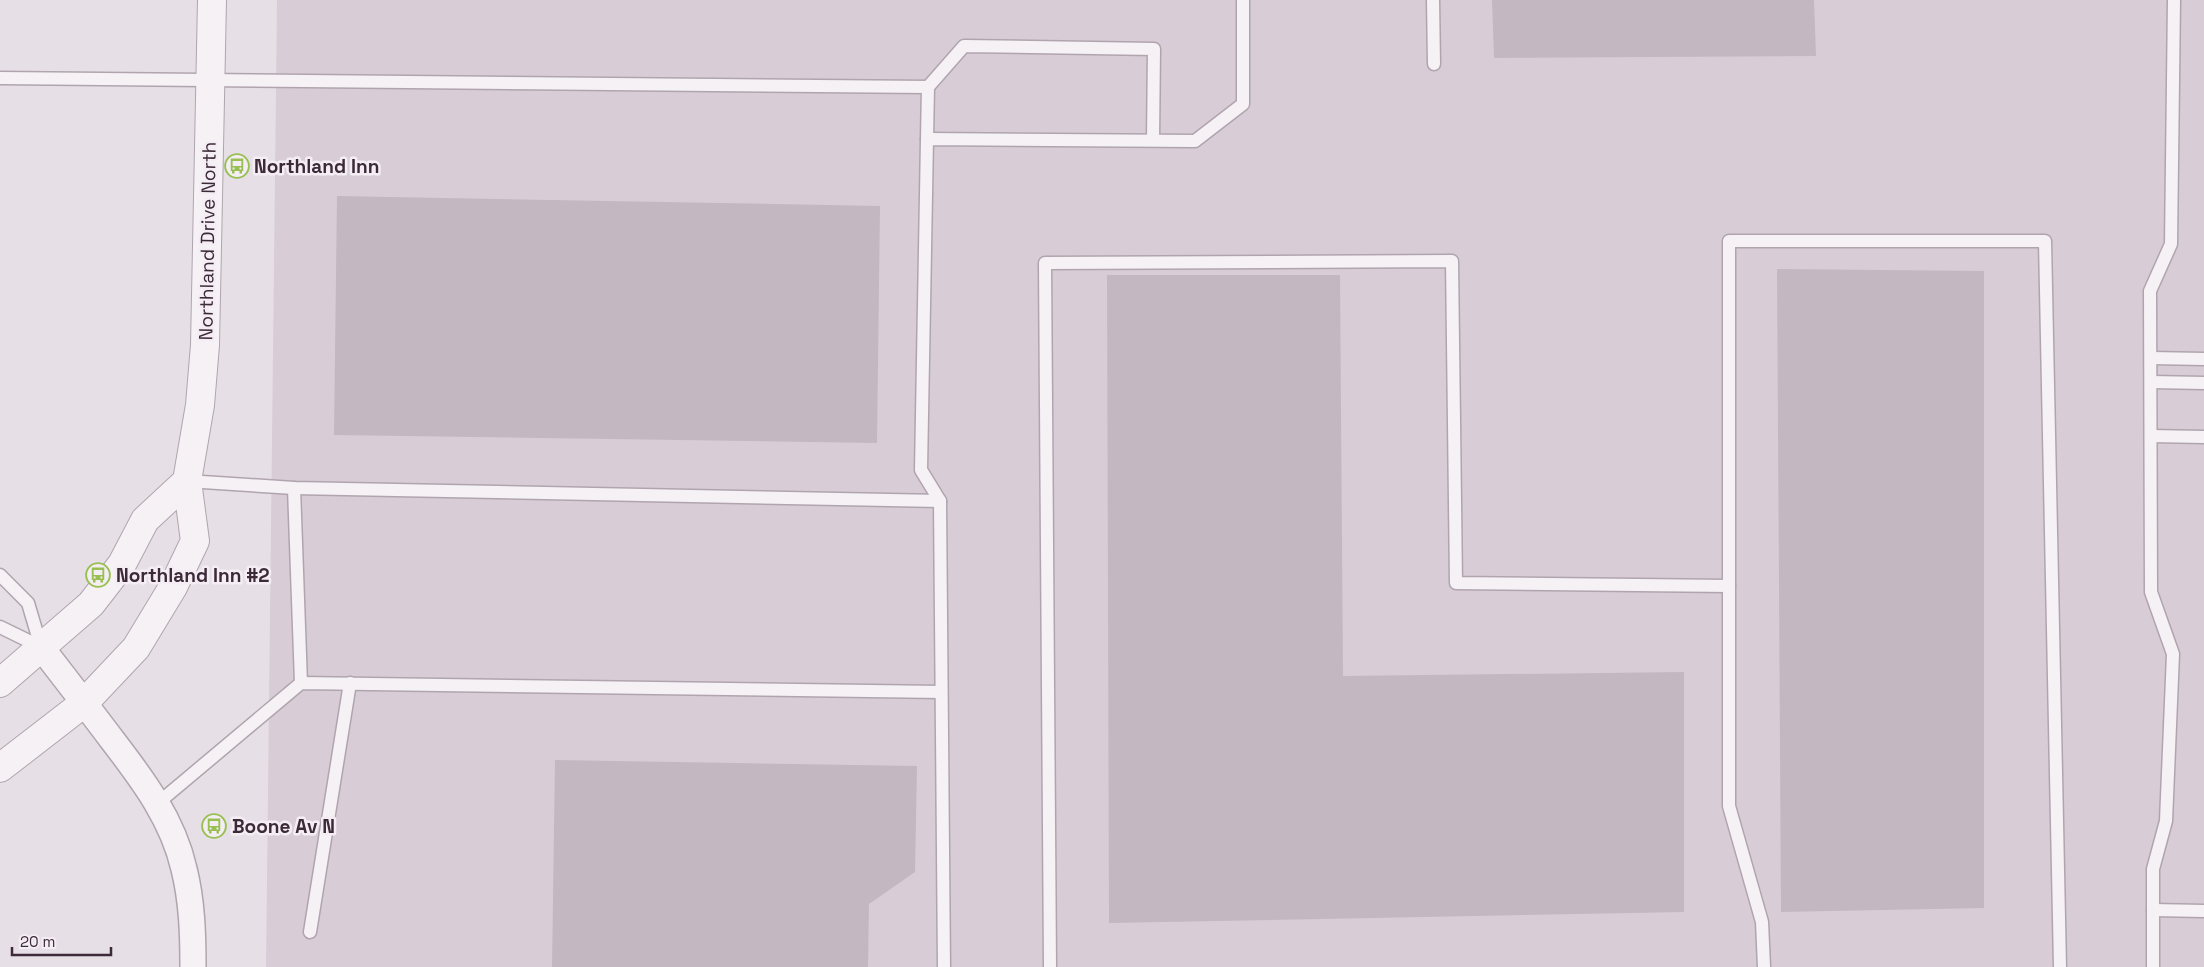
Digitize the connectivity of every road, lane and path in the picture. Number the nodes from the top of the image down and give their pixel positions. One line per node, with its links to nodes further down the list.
1 (212, 0): 7 (street, Northland Drive North)
2 (1243, 0): 10 (lane)
3 (1433, 0): 5 (lane)
4 (2174, 0): 11 (lane)
5 (1434, 64)
6 (0, 78): 7 (lane)
7 (210, 80): 8 (lane); 17 (street, Northland Drive North)
8 (928, 87): 9 (lane); 10 (lane)
9 (927, 139): 10 (lane); 19 (lane)
10 (1153, 139)
11 (2151, 358): 12 (lane); 13 (lane)
12 (2204, 359)
13 (2151, 382): 14 (lane); 15 (lane)
14 (2204, 383)
15 (2151, 436): 16 (lane); 31 (lane)
16 (2204, 437)
17 (186, 481): 18 (lane); 23 (street); 28 (street, Northland Drive North)
18 (294, 488): 19 (lane); 25 (lane)
19 (940, 501): 27 (lane)
20 (0, 575): 23 (lane)
21 (1729, 586): 36 (lane); 37 (lane); 38 (lane)
22 (0, 627): 23 (lane)
23 (41, 647): 24 (street); 28 (street)
24 (0, 683)
25 (301, 683): 26 (lane); 30 (lane)
26 (350, 683): 27 (lane); 33 (lane)
27 (941, 692): 35 (lane)
28 (84, 703): 29 (street, Northland Drive North); 30 (street)
29 (0, 768)
30 (158, 803): 34 (street)
31 (2153, 910): 32 (lane); 39 (lane)
32 (2204, 911)
33 (310, 932)
34 (193, 967)
35 (944, 967)
36 (1050, 967)
37 (1764, 967)
38 (2060, 967)
39 (2152, 967)

